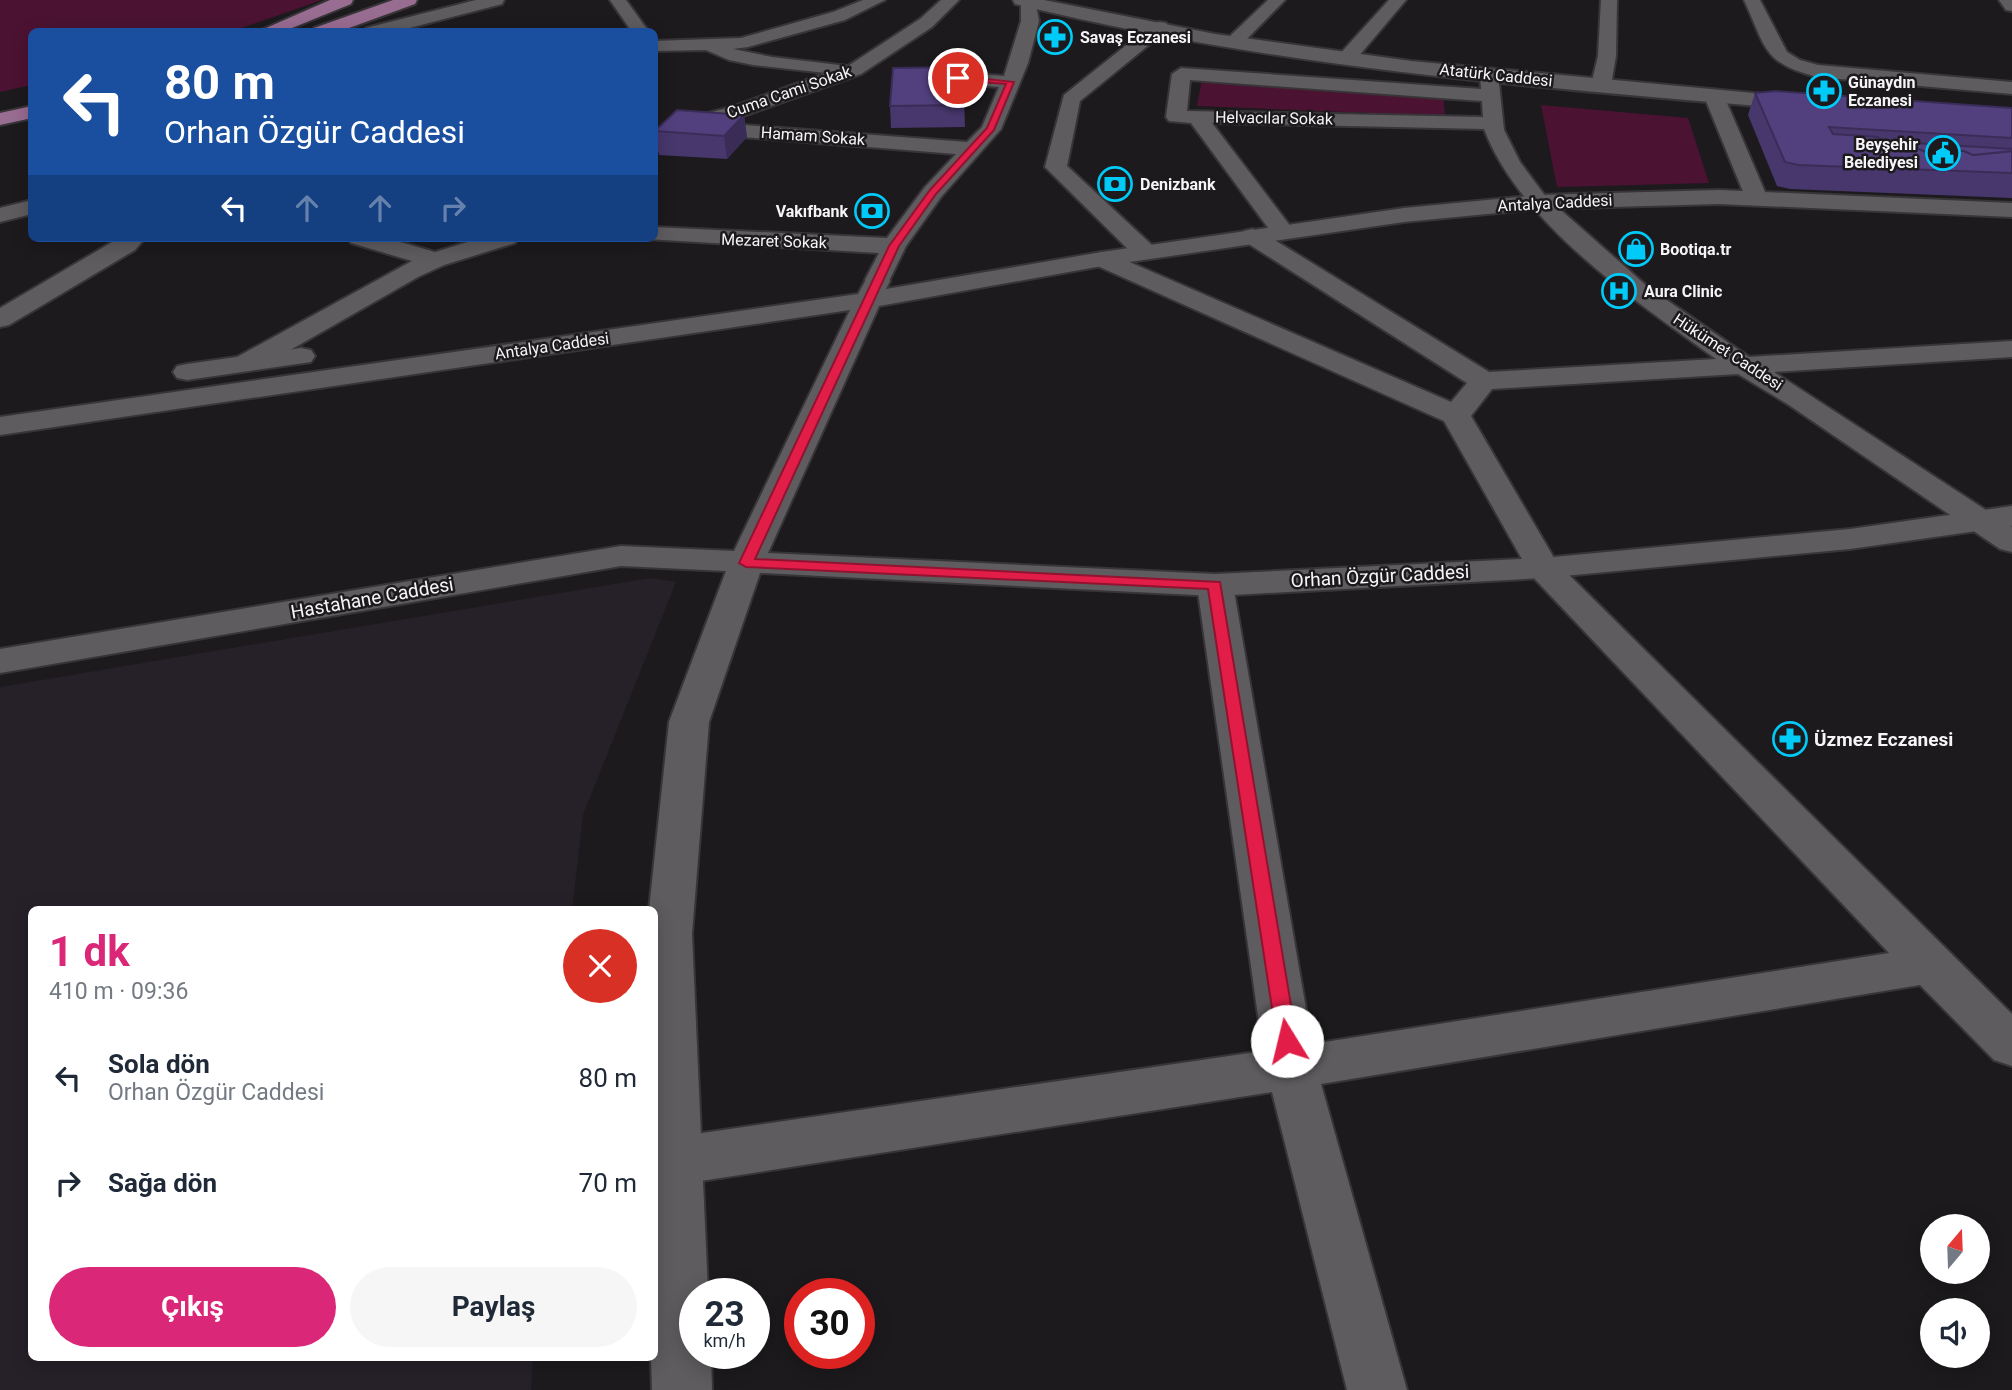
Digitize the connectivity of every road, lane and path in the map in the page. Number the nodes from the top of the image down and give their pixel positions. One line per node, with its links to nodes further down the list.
1 (345, 0): 15 (main road)
2 (409, 0): 16 (main road)
3 (496, 0): 17 (street)
4 (618, 0): 18 (street)
5 (877, 0): 20 (street)
6 (951, 0): 23 (street, Cuma Cami Sokak)
7 (1277, 0): 19 (street)
8 (1398, 0): 22 (street)
9 (1609, 0): 26 (street)
10 (1752, 0): 27 (street)
11 (2007, 0): 13 (street)
12 (1026, 1): 14 (street, Atatürk Caddesi); 24 (street)
13 (2012, 6)
14 (1160, 27): 19 (street, Atatürk Caddesi); 52 (street)
15 (275, 28)
16 (331, 28)
17 (388, 28)
18 (638, 28)
19 (1234, 42): 22 (street, Atatürk Caddesi)
20 (709, 44): 21 (street); 23 (street)
21 (658, 46)
22 (1345, 60): 25 (street, Atatürk Caddesi)
23 (854, 70): 24 (street); 37 (street, Cuma Cami Sokak)
24 (1010, 82): 39 (street)
25 (1490, 85): 26 (street, Atatürk Caddesi); 33 (street); 36 (street, Hükümet Caddesi)
26 (1601, 85): 28 (street, Atatürk Caddesi)
27 (2012, 88)
28 (1714, 96): 30 (street, Atatürk Caddesi); 40 (street)
29 (28, 100): 31 (main road)
30 (1819, 105)
31 (0, 106)
32 (28, 113): 35 (main road)
33 (1198, 117): 36 (street, Helvacılar Sokak); 45 (street, Helvacılar Sokak)
34 (658, 118): 37 (street, Hamam Sokak)
35 (0, 119)
36 (1493, 124): 41 (street, Hükümet Caddesi)
37 (681, 126): 38 (street, Cuma Cami Sokak); 39 (street, Hamam Sokak)
38 (658, 143)
39 (973, 149): 51 (street)
40 (1757, 199): 41 (street, Antalya Caddesi); 43 (street, Antalya Caddesi)
41 (1538, 202): 45 (street, Antalya Caddesi); 61 (street, Hükümet Caddesi)
42 (28, 208): 44 (street)
43 (2012, 210)
44 (0, 215)
45 (1282, 231): 47 (street, Antalya Caddesi)
46 (658, 234): 51 (street, Mezaret Sokak)
47 (1252, 236): 52 (street, Antalya Caddesi); 63 (street)
48 (126, 242): 56 (street)
49 (373, 242): 54 (street)
50 (493, 242): 54 (street)
51 (894, 246): 55 (street)
52 (1144, 252): 53 (street, Antalya Caddesi)
53 (1102, 258): 55 (street, Antalya Caddesi); 64 (street)
54 (435, 260): 60 (street)
55 (873, 290): 57 (street, Antalya Caddesi); 65 (street, Antalya Caddesi); 68 (street)
56 (0, 319)
57 (370, 347)
58 (2012, 349): 61 (street)
59 (329, 352): 60 (street)
60 (247, 363): 62 (street)
61 (1744, 365): 63 (street); 66 (street, Hükümet Caddesi)
62 (165, 375)
63 (1484, 381): 64 (street)
64 (1456, 415): 69 (street)
65 (0, 426)
66 (1997, 519): 67 (street, Hükümet Caddesi); 69 (street, Orhan Özgür Caddesi)
67 (2012, 541)
68 (746, 563): 70 (street, Orhan Özgür Caddesi); 71 (street, Hastahane Caddesi); 75 (street)
69 (1543, 568): 70 (street, Orhan Özgür Caddesi); 72 (street)
70 (1215, 585): 74 (street)
71 (0, 661)
72 (1930, 965): 73 (street); 74 (street)
73 (2012, 1045)
74 (1291, 1068): 75 (street); 77 (street)
75 (675, 1161): 76 (street)
76 (682, 1390)
77 (1377, 1390)

